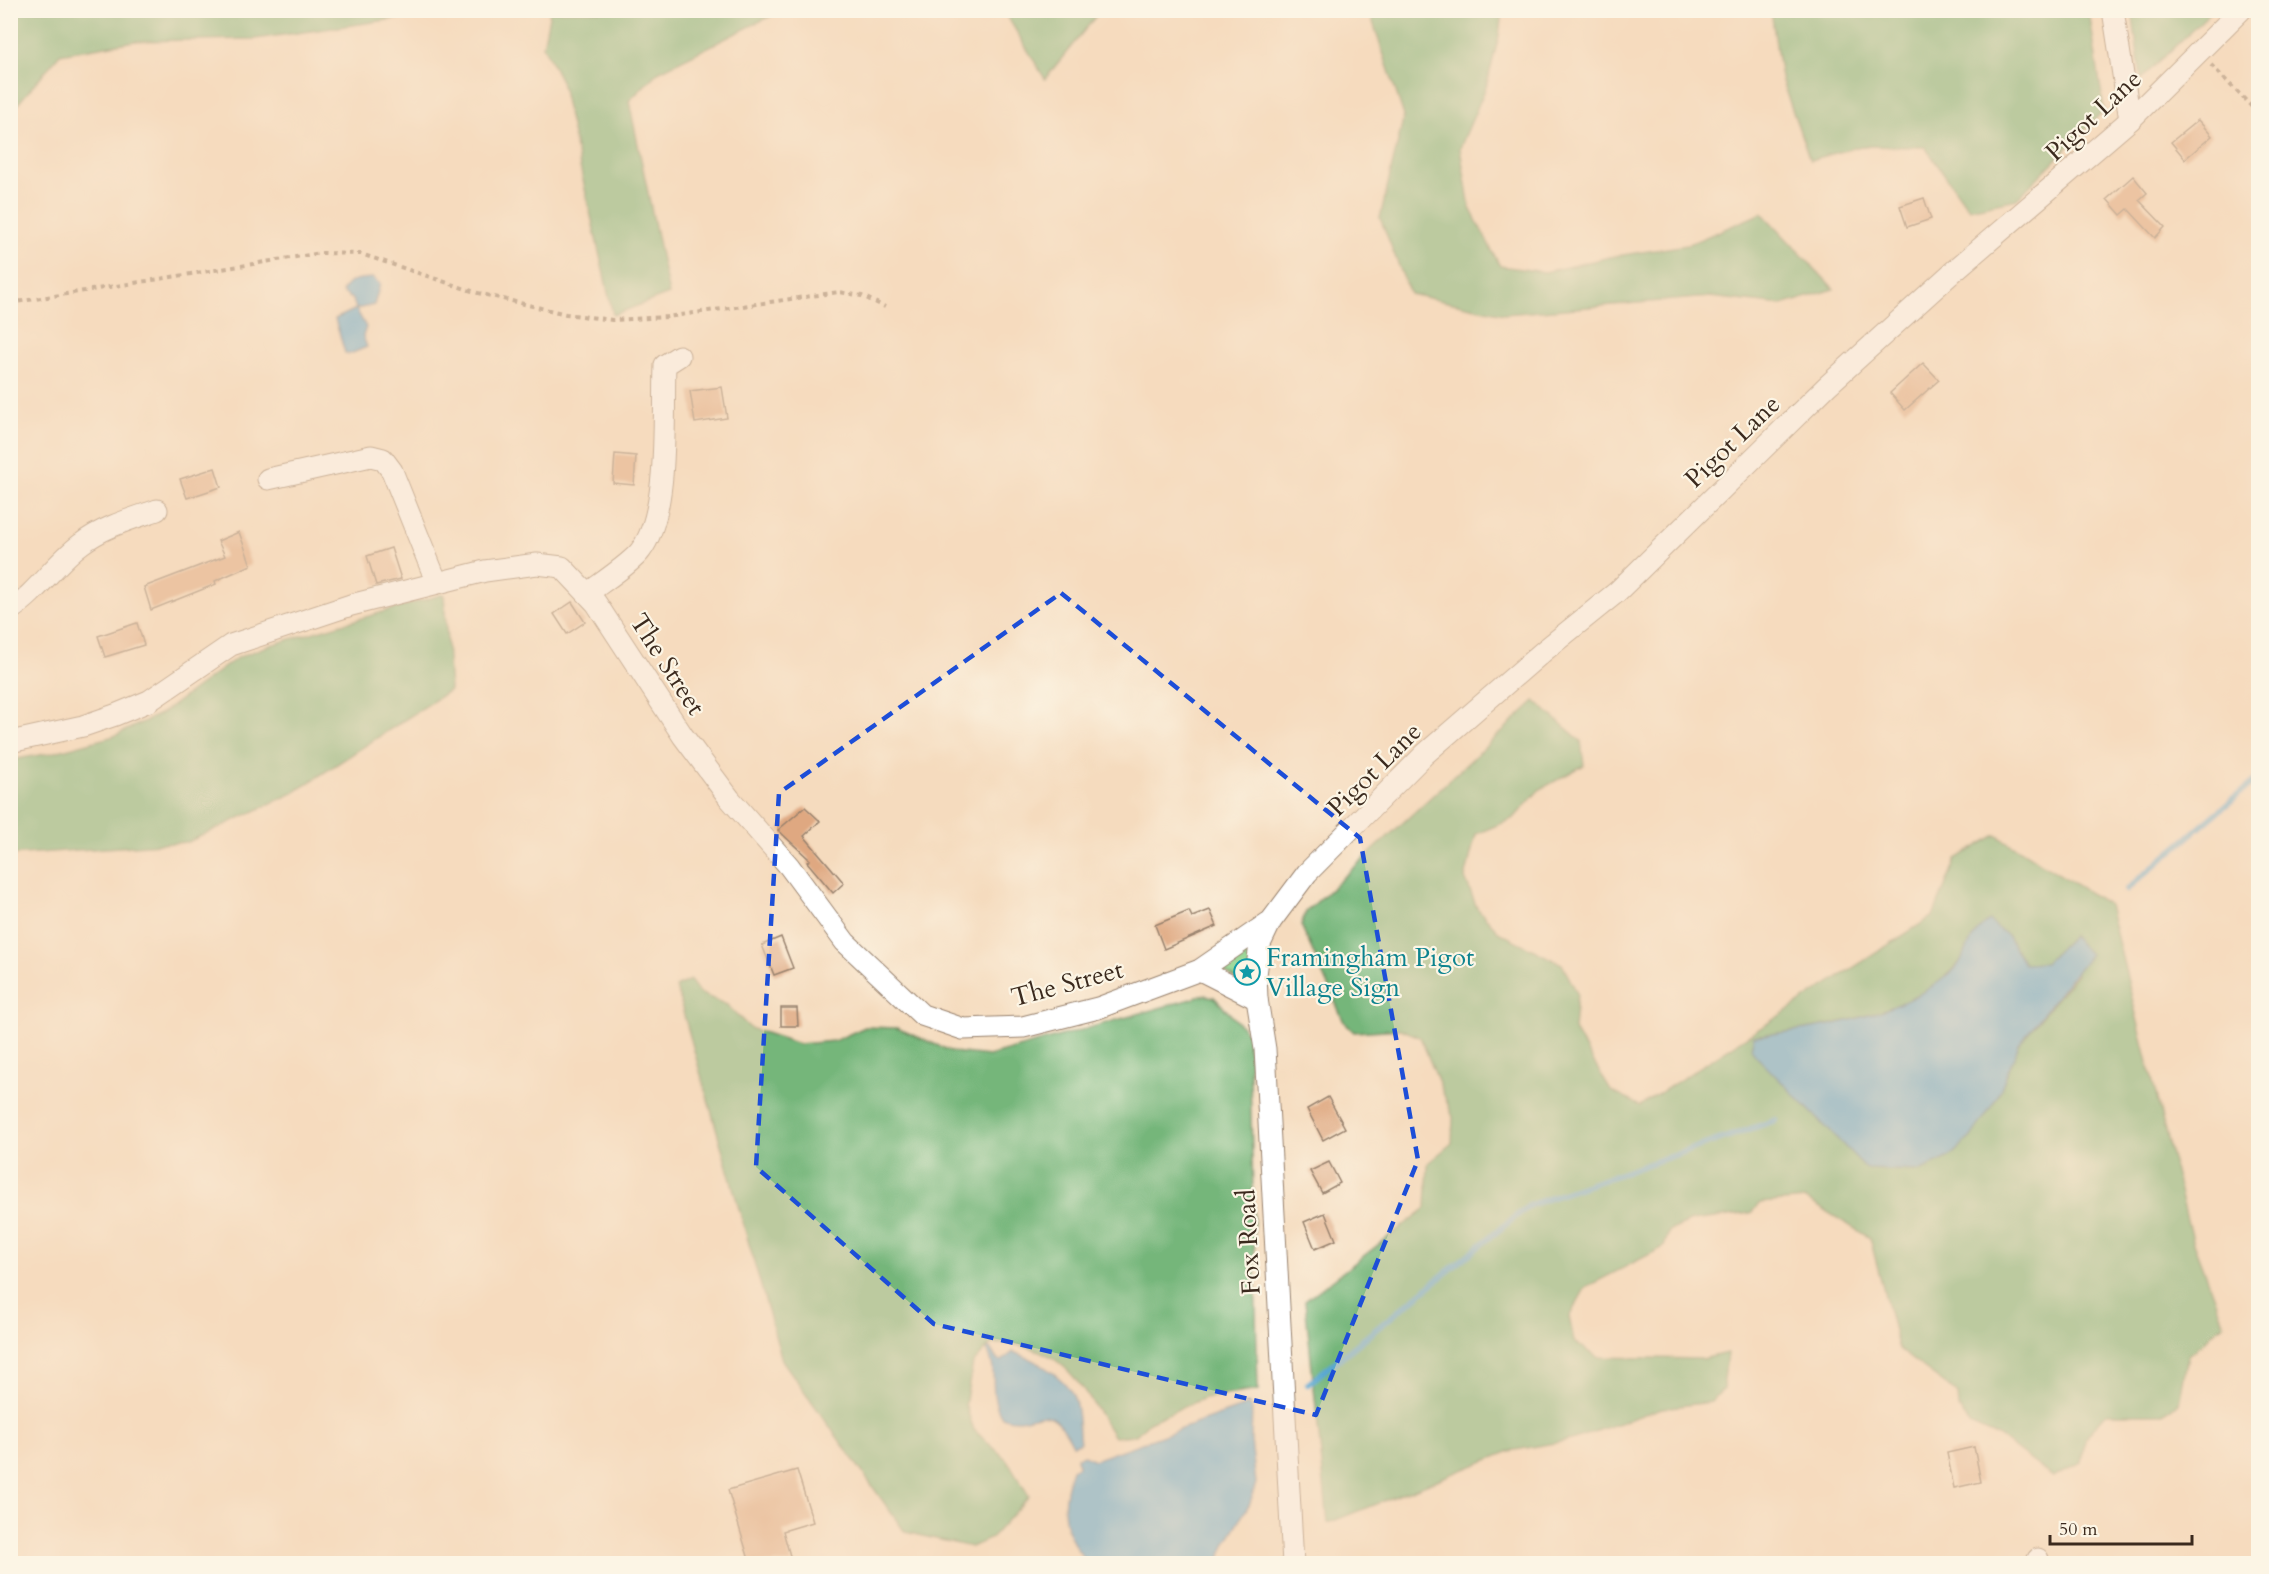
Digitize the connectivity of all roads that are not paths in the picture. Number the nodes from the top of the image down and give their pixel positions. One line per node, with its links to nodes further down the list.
1 (2113, 10): 3 (street)
2 (2241, 10): 3 (street, Pigot Lane)
3 (2130, 120): 11 (street, Pigot Lane)
4 (679, 356): 8 (street)
5 (268, 479): 7 (street)
6 (157, 510): 9 (street)
7 (437, 583): 8 (street, The Street); 10 (street, The Street)
8 (588, 593): 12 (street, The Street)
9 (10, 610)
10 (10, 742)
11 (1271, 921): 12 (street, The Street); 13 (street, Fox Road)
12 (1200, 970): 13 (street)
13 (1257, 999): 14 (street, Fox Road)
14 (1293, 1563)

